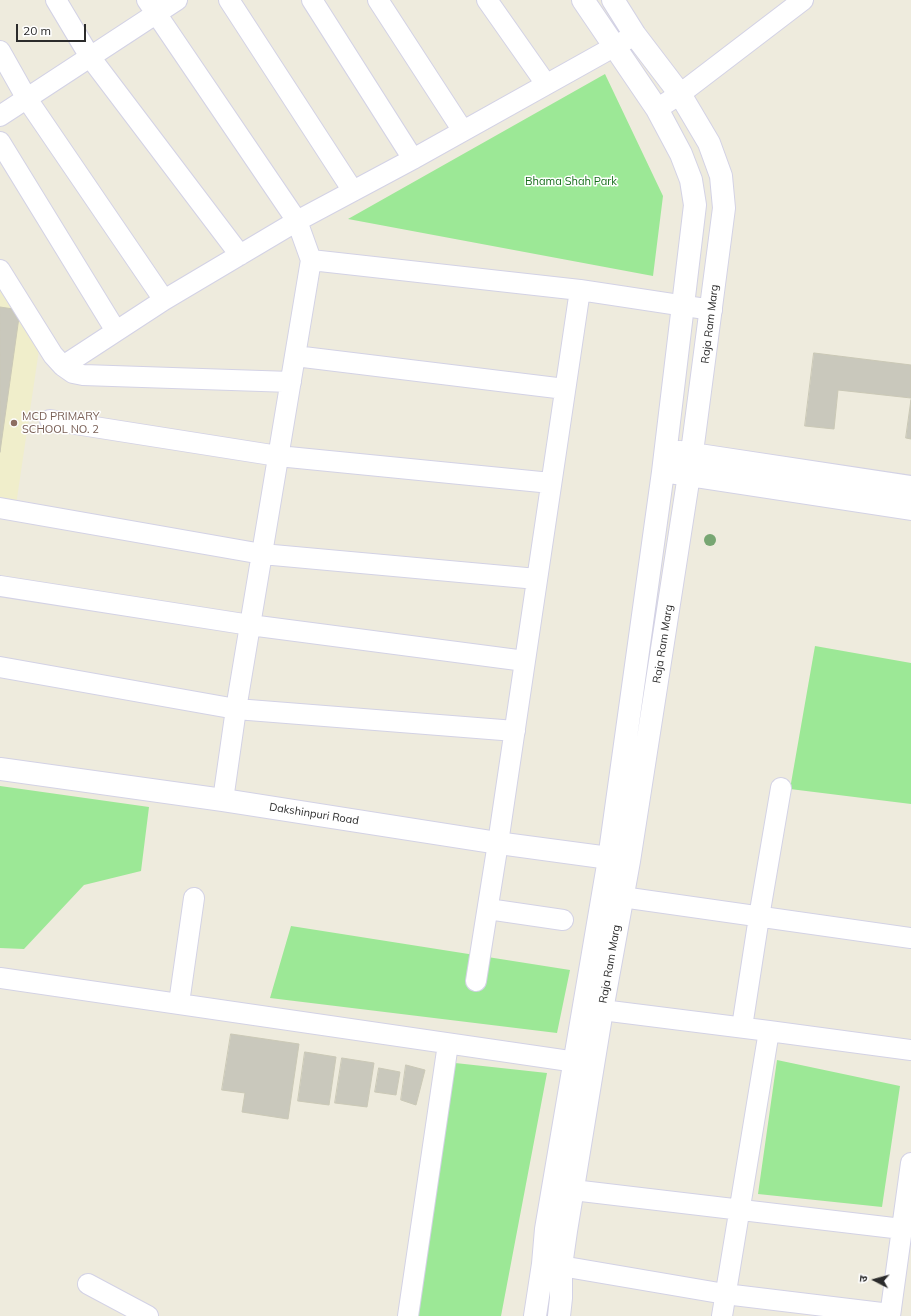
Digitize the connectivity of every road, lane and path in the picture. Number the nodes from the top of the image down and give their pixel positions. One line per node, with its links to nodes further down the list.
1 (56, 0): 14 (street)
2 (177, 0): 10 (street)
3 (230, 0): 23 (street)
4 (312, 0): 22 (street)
5 (378, 0): 20 (street)
6 (487, 0): 15 (street)
7 (583, 0): 12 (street, Raja Ram Marg)
8 (613, 0): 11 (street, Raja Ram Marg)
9 (803, 0): 16 (street)
10 (151, 7): 14 (street); 24 (street)
11 (635, 35): 12 (street); 16 (street, Raja Ram Marg)
12 (613, 46): 15 (street); 18 (street, Raja Ram Marg)
13 (0, 51): 17 (street)
14 (90, 57): 17 (street); 25 (street)
15 (546, 84): 20 (street)
16 (680, 94): 18 (street); 31 (street, Raja Ram Marg)
17 (27, 99): 19 (street); 29 (street)
18 (657, 109): 30 (street, Raja Ram Marg)
19 (0, 116)
20 (463, 131): 22 (street)
21 (0, 142): 32 (street)
22 (413, 159): 23 (street)
23 (353, 191): 24 (street)
24 (297, 222): 25 (street); 26 (street)
25 (240, 255): 29 (street)
26 (311, 260): 28 (street); 33 (street)
27 (0, 270): 34 (street)
28 (580, 290): 30 (street); 36 (street)
29 (164, 300): 32 (street)
30 (683, 305): 31 (street); 38 (street, Raja Ram Marg)
31 (712, 310): 40 (street, Raja Ram Marg)
32 (116, 331): 34 (street)
33 (295, 356): 35 (street); 36 (street)
34 (63, 366): 35 (street)
35 (291, 382): 39 (street)
36 (565, 389): 42 (street)
37 (50, 420): 39 (street)
38 (666, 450): 40 (street); 41 (street, Raja Ram Marg)
39 (278, 456): 42 (street); 46 (street)
40 (691, 464): 41 (street); 43 (street); 45 (street); 58 (street, Raja Ram Marg)
41 (663, 472): 58 (street, Raja Ram Marg)
42 (551, 483): 47 (street)
43 (911, 487)
44 (0, 508): 46 (street)
45 (911, 509)
46 (262, 554): 47 (street); 49 (street)
47 (537, 578): 50 (street)
48 (0, 586): 49 (street)
49 (250, 625): 50 (street); 52 (street)
50 (525, 661): 53 (street)
51 (0, 667): 52 (street)
52 (236, 709): 53 (street); 56 (street)
53 (515, 731): 57 (street)
54 (0, 769): 56 (street, Dakshinpuri Road)
55 (781, 788): 62 (street)
56 (223, 800): 57 (street, Dakshinpuri Road)
57 (498, 843): 58 (street, Dakshinpuri Road); 61 (street)
58 (619, 860): 59 (street, Raja Ram Marg); 73 (street, Raja Ram Marg)
59 (622, 897): 62 (street); 68 (street, Raja Ram Marg)
60 (194, 898): 67 (street)
61 (488, 909): 63 (street); 66 (street)
62 (759, 917): 64 (street); 69 (street)
63 (563, 920)
64 (911, 938)
65 (0, 978): 67 (street)
66 (476, 981)
67 (179, 1004): 71 (street)
68 (602, 1010): 69 (street); 73 (street, Raja Ram Marg)
69 (742, 1027): 70 (street)
70 (769, 1030): 72 (street); 76 (street)
71 (448, 1044): 73 (street); 83 (street)
72 (911, 1050)
73 (584, 1064): 75 (street, Raja Ram Marg); 84 (street, Raja Ram Marg)
74 (911, 1163): 77 (street)
75 (573, 1190): 76 (street); 78 (street, Raja Ram Marg)
76 (740, 1209): 77 (street); 80 (street)
77 (902, 1228): 81 (street)
78 (562, 1266): 80 (street); 85 (street, Raja Ram Marg)
79 (88, 1284): 82 (street)
80 (726, 1294): 81 (street); 86 (street)
81 (890, 1315)
82 (148, 1316)
83 (408, 1316)
84 (535, 1316)
85 (559, 1316)
86 (722, 1316)

